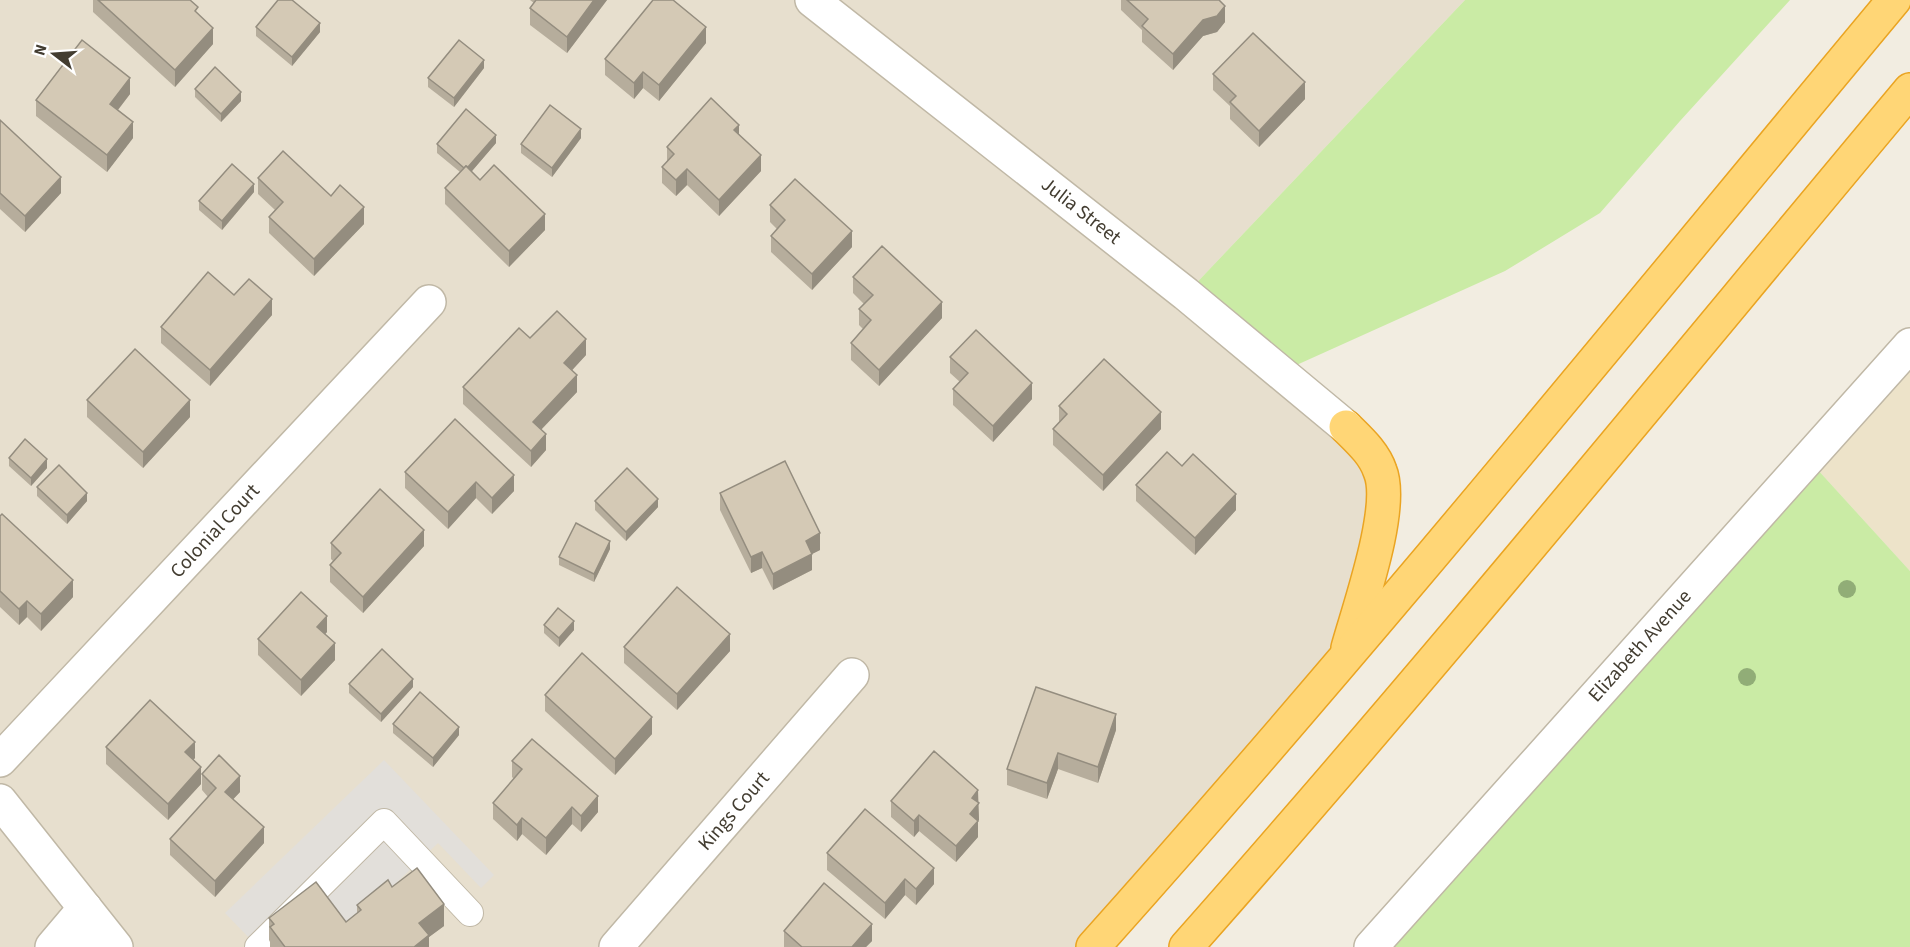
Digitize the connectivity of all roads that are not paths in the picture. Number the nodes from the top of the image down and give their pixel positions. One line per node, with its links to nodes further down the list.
1 (812, 0): 6 (street, Julia Street)
2 (1894, 0): 7 (highway)
3 (1910, 90): 19 (highway)
4 (429, 302): 9 (street, Colonial Court)
5 (1910, 345): 20 (street, Elizabeth Avenue)
6 (1346, 427): 7 (highway)
7 (1346, 658): 18 (highway)
8 (852, 675): 17 (street, Kings Court)
9 (0, 760)
10 (0, 801): 11 (street)
11 (86, 908): 13 (street); 14 (street); 15 (street)
12 (470, 913): 16 (lane)
13 (52, 947)
14 (81, 947)
15 (116, 947)
16 (258, 947)
17 (616, 947)
18 (1093, 947)
19 (1186, 947)
20 (1371, 947)

